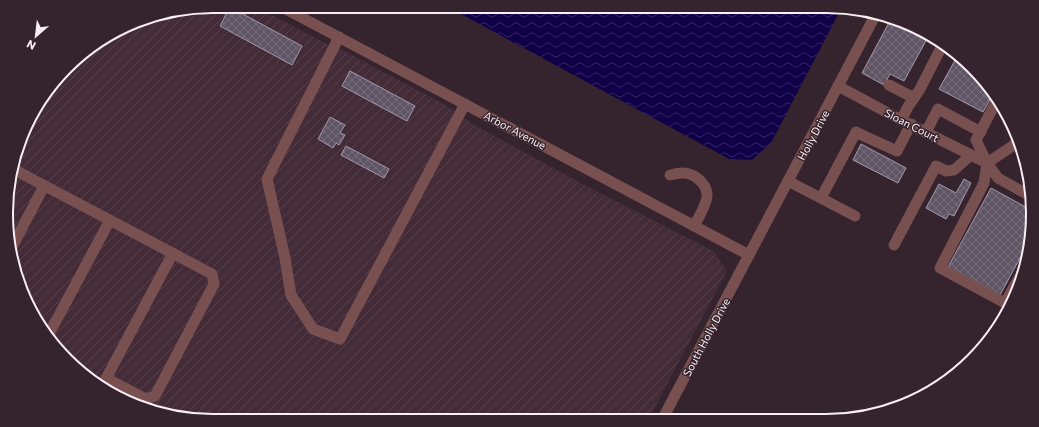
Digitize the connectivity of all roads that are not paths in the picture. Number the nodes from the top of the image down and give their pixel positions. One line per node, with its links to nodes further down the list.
1 (293, 13): 3 (street, Arbor Avenue)
2 (873, 19): 6 (street, Holly Drive)
3 (339, 37): 8 (street, Arbor Avenue); 8 (street)
4 (940, 49): 7 (street)
5 (889, 85): 7 (street)
6 (838, 86): 10 (street, Sloan Court); 18 (street, Holly Drive)
7 (914, 98): 10 (street)
8 (465, 104): 24 (street, Arbor Avenue)
9 (994, 106): 12 (street)
10 (906, 122): 11 (street, Sloan Court); 21 (street)
11 (926, 132): 12 (street); 14 (street, Sloan Court)
12 (981, 132): 15 (street)
13 (1014, 145): 15 (street)
14 (971, 155): 15 (street, Sloan Court); 26 (street)
15 (987, 163): 20 (street); 29 (street)
16 (18, 171): 19 (street)
17 (670, 175): 24 (street)
18 (788, 181): 21 (street); 28 (street, Holly Drive)
19 (44, 186): 23 (street); 25 (street)
20 (1025, 193)
21 (821, 198): 22 (street)
22 (855, 216)
23 (110, 220): 27 (street); 30 (street)
24 (694, 226): 28 (street, Arbor Avenue)
25 (15, 241)
26 (894, 245)
27 (173, 253): 31 (street); 32 (street)
28 (749, 255): 33 (street, South Holly Drive)
29 (1004, 304)
30 (51, 331)
31 (104, 382)
32 (107, 383)
33 (665, 414)

